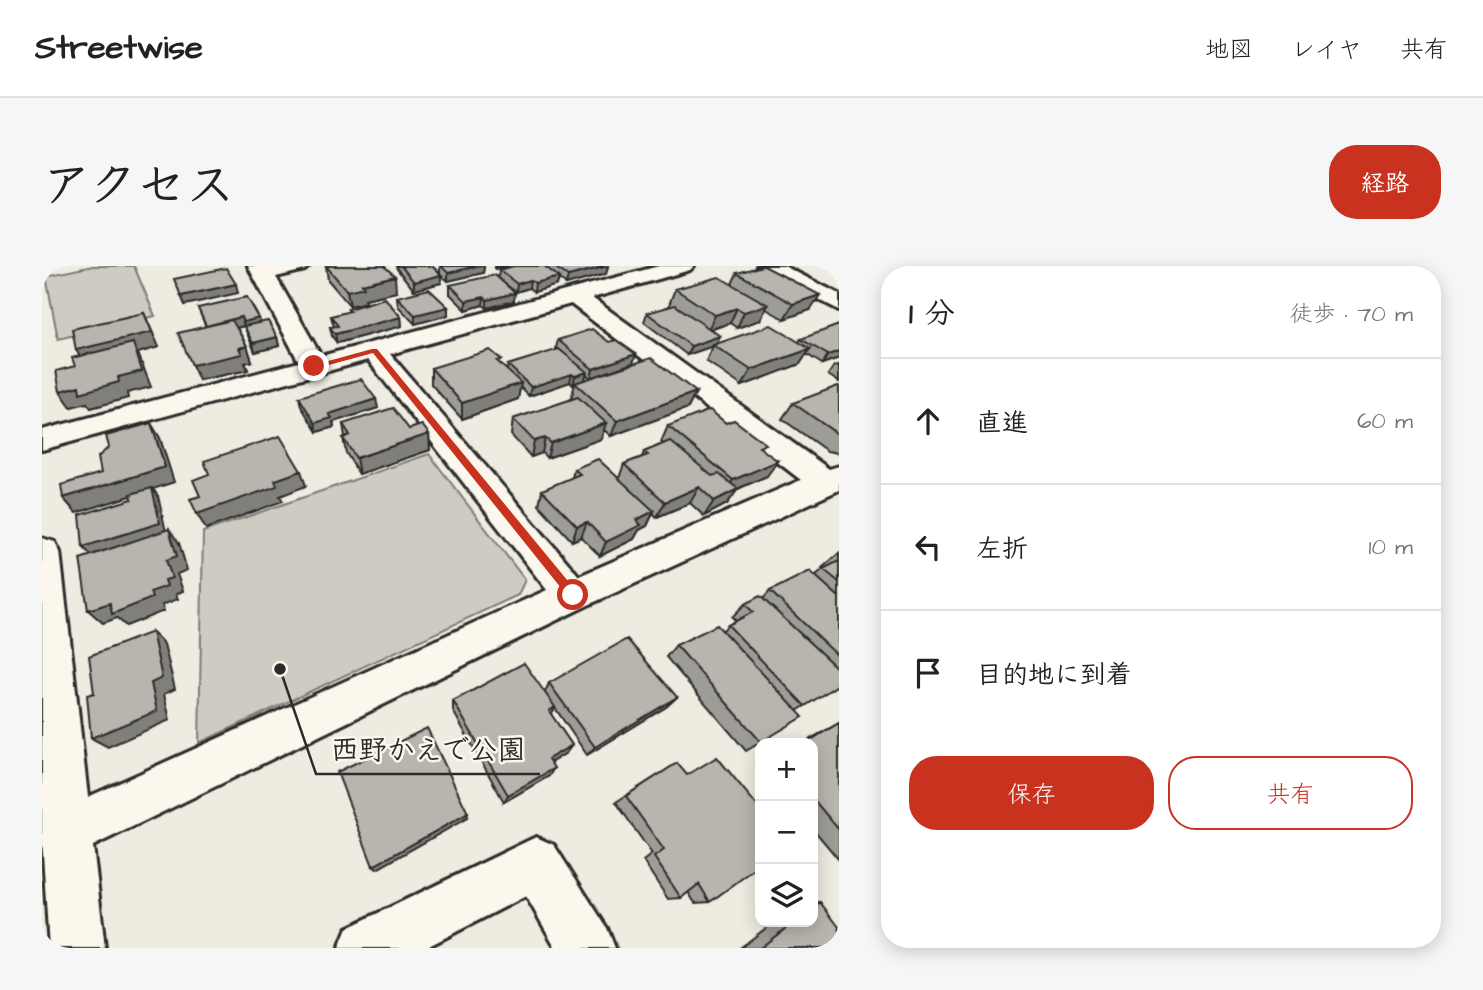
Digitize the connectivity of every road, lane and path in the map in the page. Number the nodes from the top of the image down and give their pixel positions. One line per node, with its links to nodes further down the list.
1 (299, 266): 4 (street)
2 (683, 266): 5 (street)
3 (768, 266): 6 (street)
4 (261, 270): 8 (street)
5 (574, 295): 7 (street); 10 (street)
6 (839, 303)
7 (374, 351): 8 (street); 12 (street)
8 (314, 366): 9 (street)
9 (42, 440)
10 (832, 479): 12 (street)
11 (42, 552): 13 (street)
12 (573, 595): 13 (street)
13 (65, 833): 14 (street)
14 (77, 948)
15 (367, 948): 16 (street)
16 (587, 948)

